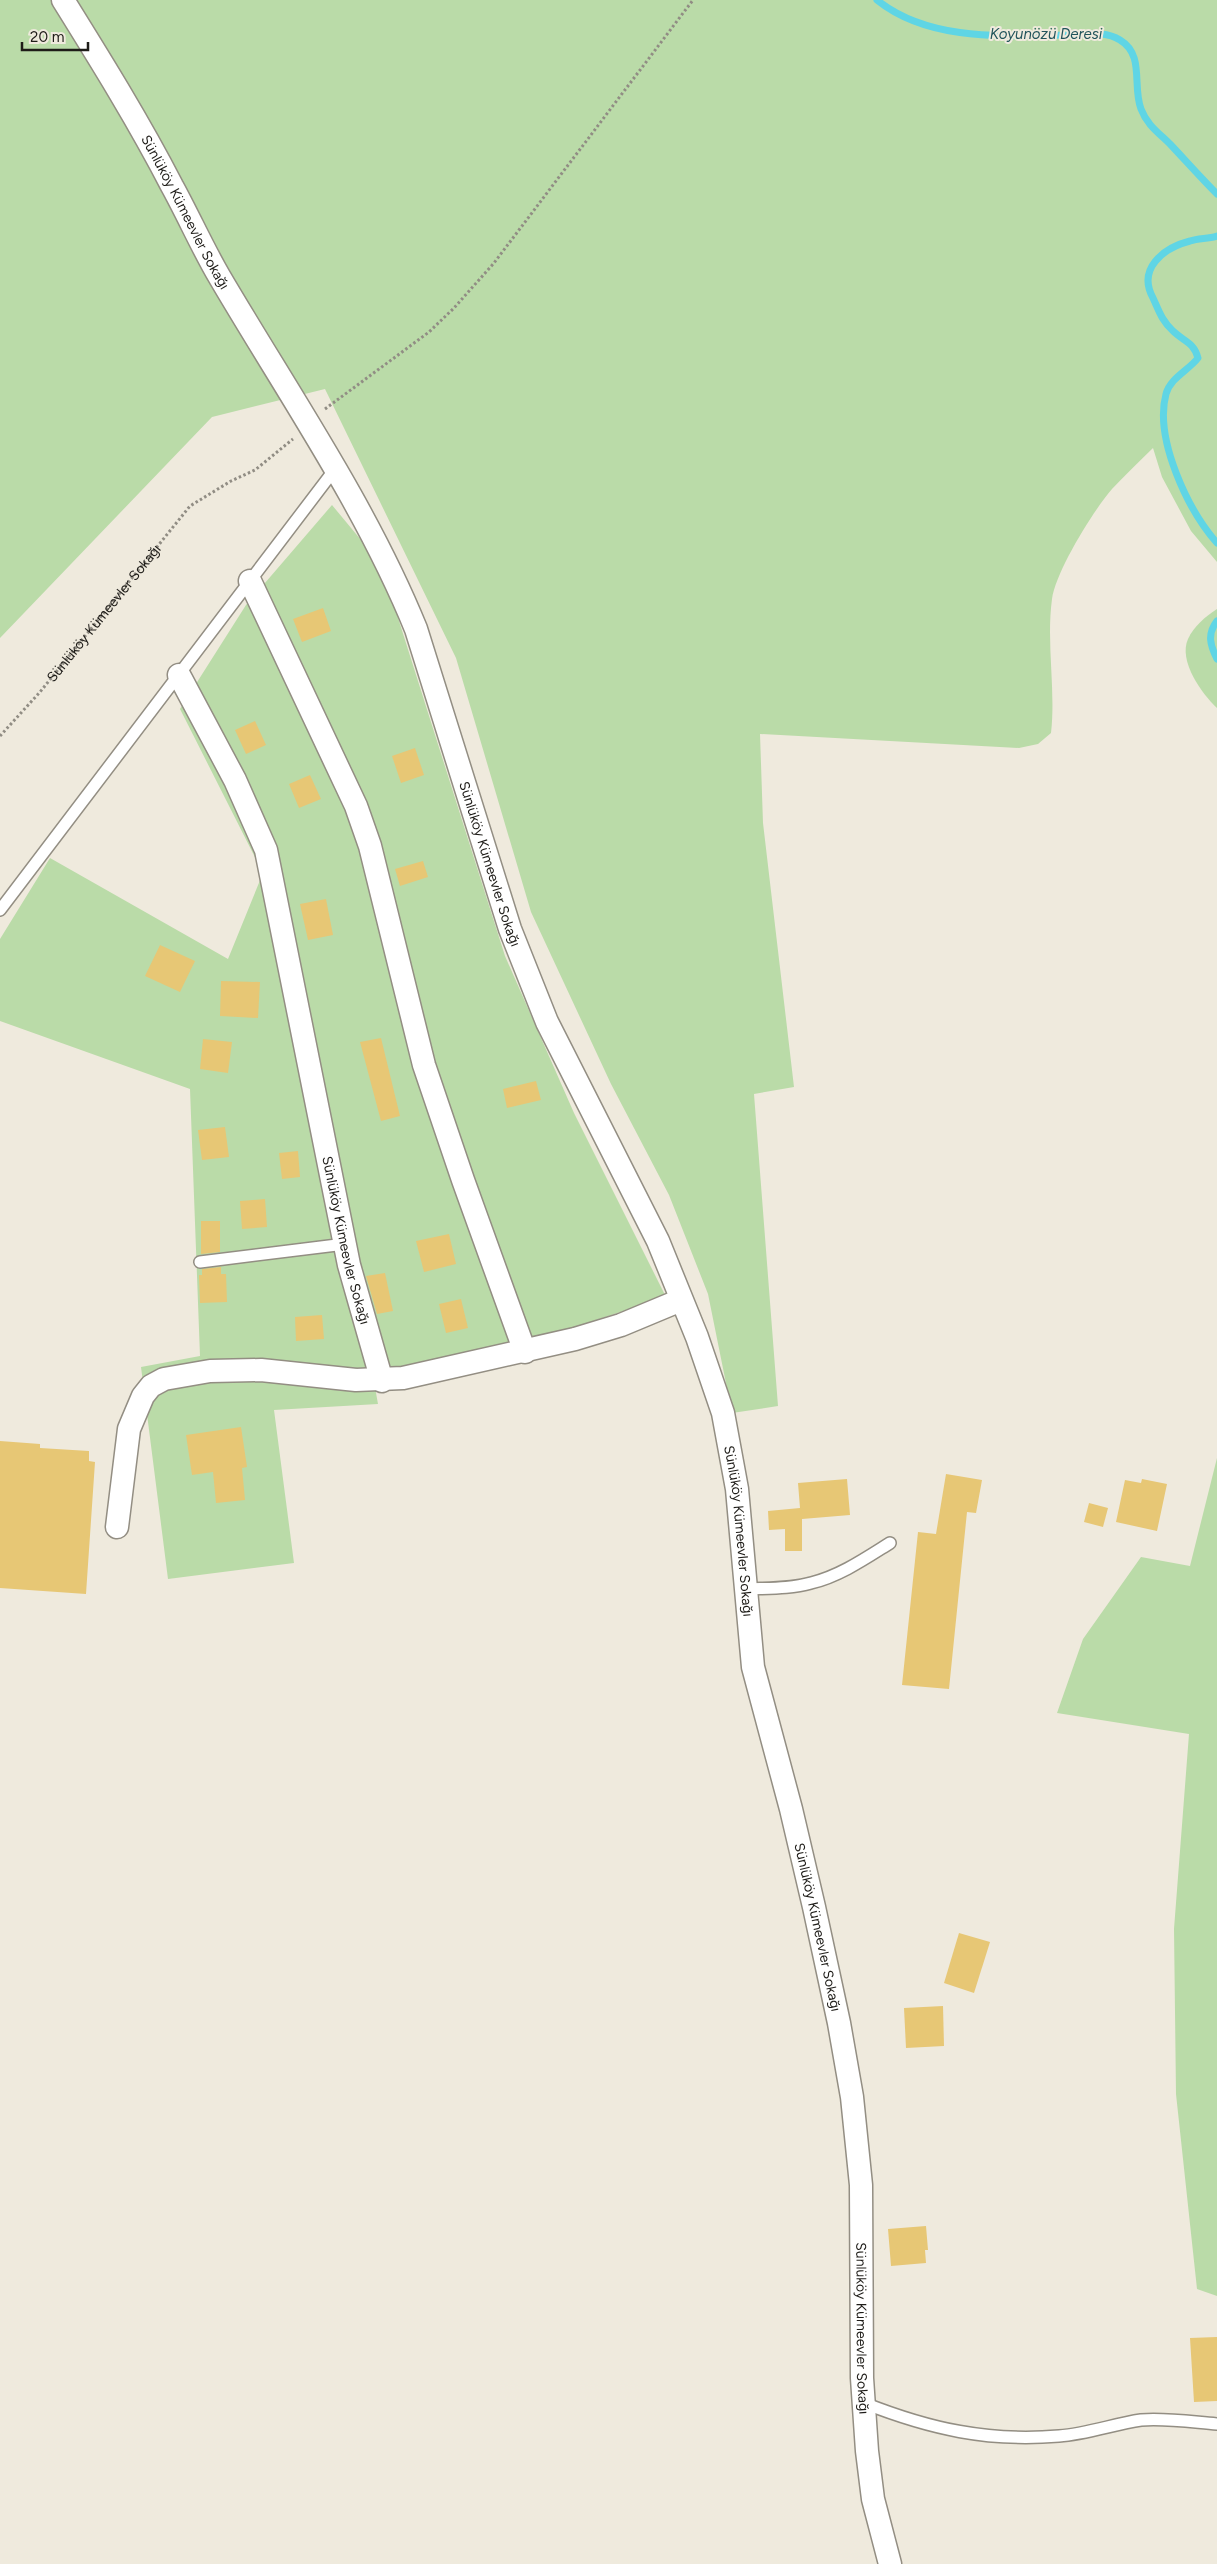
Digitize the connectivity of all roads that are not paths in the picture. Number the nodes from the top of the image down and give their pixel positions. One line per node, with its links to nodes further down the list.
1 (63, 0): 2 (street, Sünlüköy Kümeevler Sokağı)
2 (335, 469): 3 (lane); 8 (street, Sünlüköy Kümeevler Sokağı)
3 (250, 581): 4 (lane); 9 (street)
4 (179, 675): 5 (lane); 6 (street, Sünlüköy Kümeevler Sokağı)
5 (0, 910)
6 (345, 1244): 7 (lane); 10 (street, Sünlüköy Kümeevler Sokağı)
7 (200, 1262)
8 (680, 1300): 9 (street); 13 (street, Sünlüköy Kümeevler Sokağı)
9 (525, 1352): 10 (street)
10 (382, 1381): 11 (street)
11 (117, 1527)
12 (890, 1543): 13 (lane)
13 (746, 1589): 14 (street, Sünlüköy Kümeevler Sokağı)
14 (864, 2403): 15 (lane); 16 (street, Sünlüköy Kümeevler Sokağı)
15 (1217, 2424)
16 (890, 2564)

